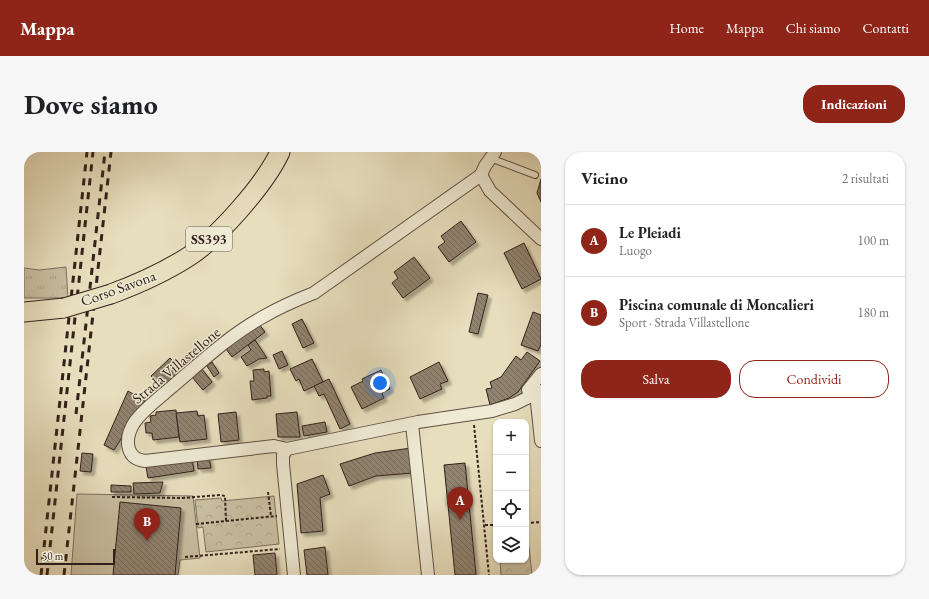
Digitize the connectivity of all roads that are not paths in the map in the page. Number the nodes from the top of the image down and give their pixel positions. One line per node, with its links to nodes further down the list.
1 (280, 152): 6 (main road, Corso Savona / SS393, bridge)
2 (493, 155): 3 (street); 4 (lane)
3 (482, 175): 5 (street); 11 (street, Strada Villastellone)
4 (535, 175)
5 (541, 239)
6 (26, 317)
7 (541, 374): 8 (street, Strada Villastellone)
8 (537, 390): 9 (street, Strada Villastellone); 10 (street)
9 (412, 424): 11 (street, Strada Villastellone); 13 (street)
10 (541, 441)
11 (287, 450): 12 (street)
12 (294, 575)
13 (428, 575)

